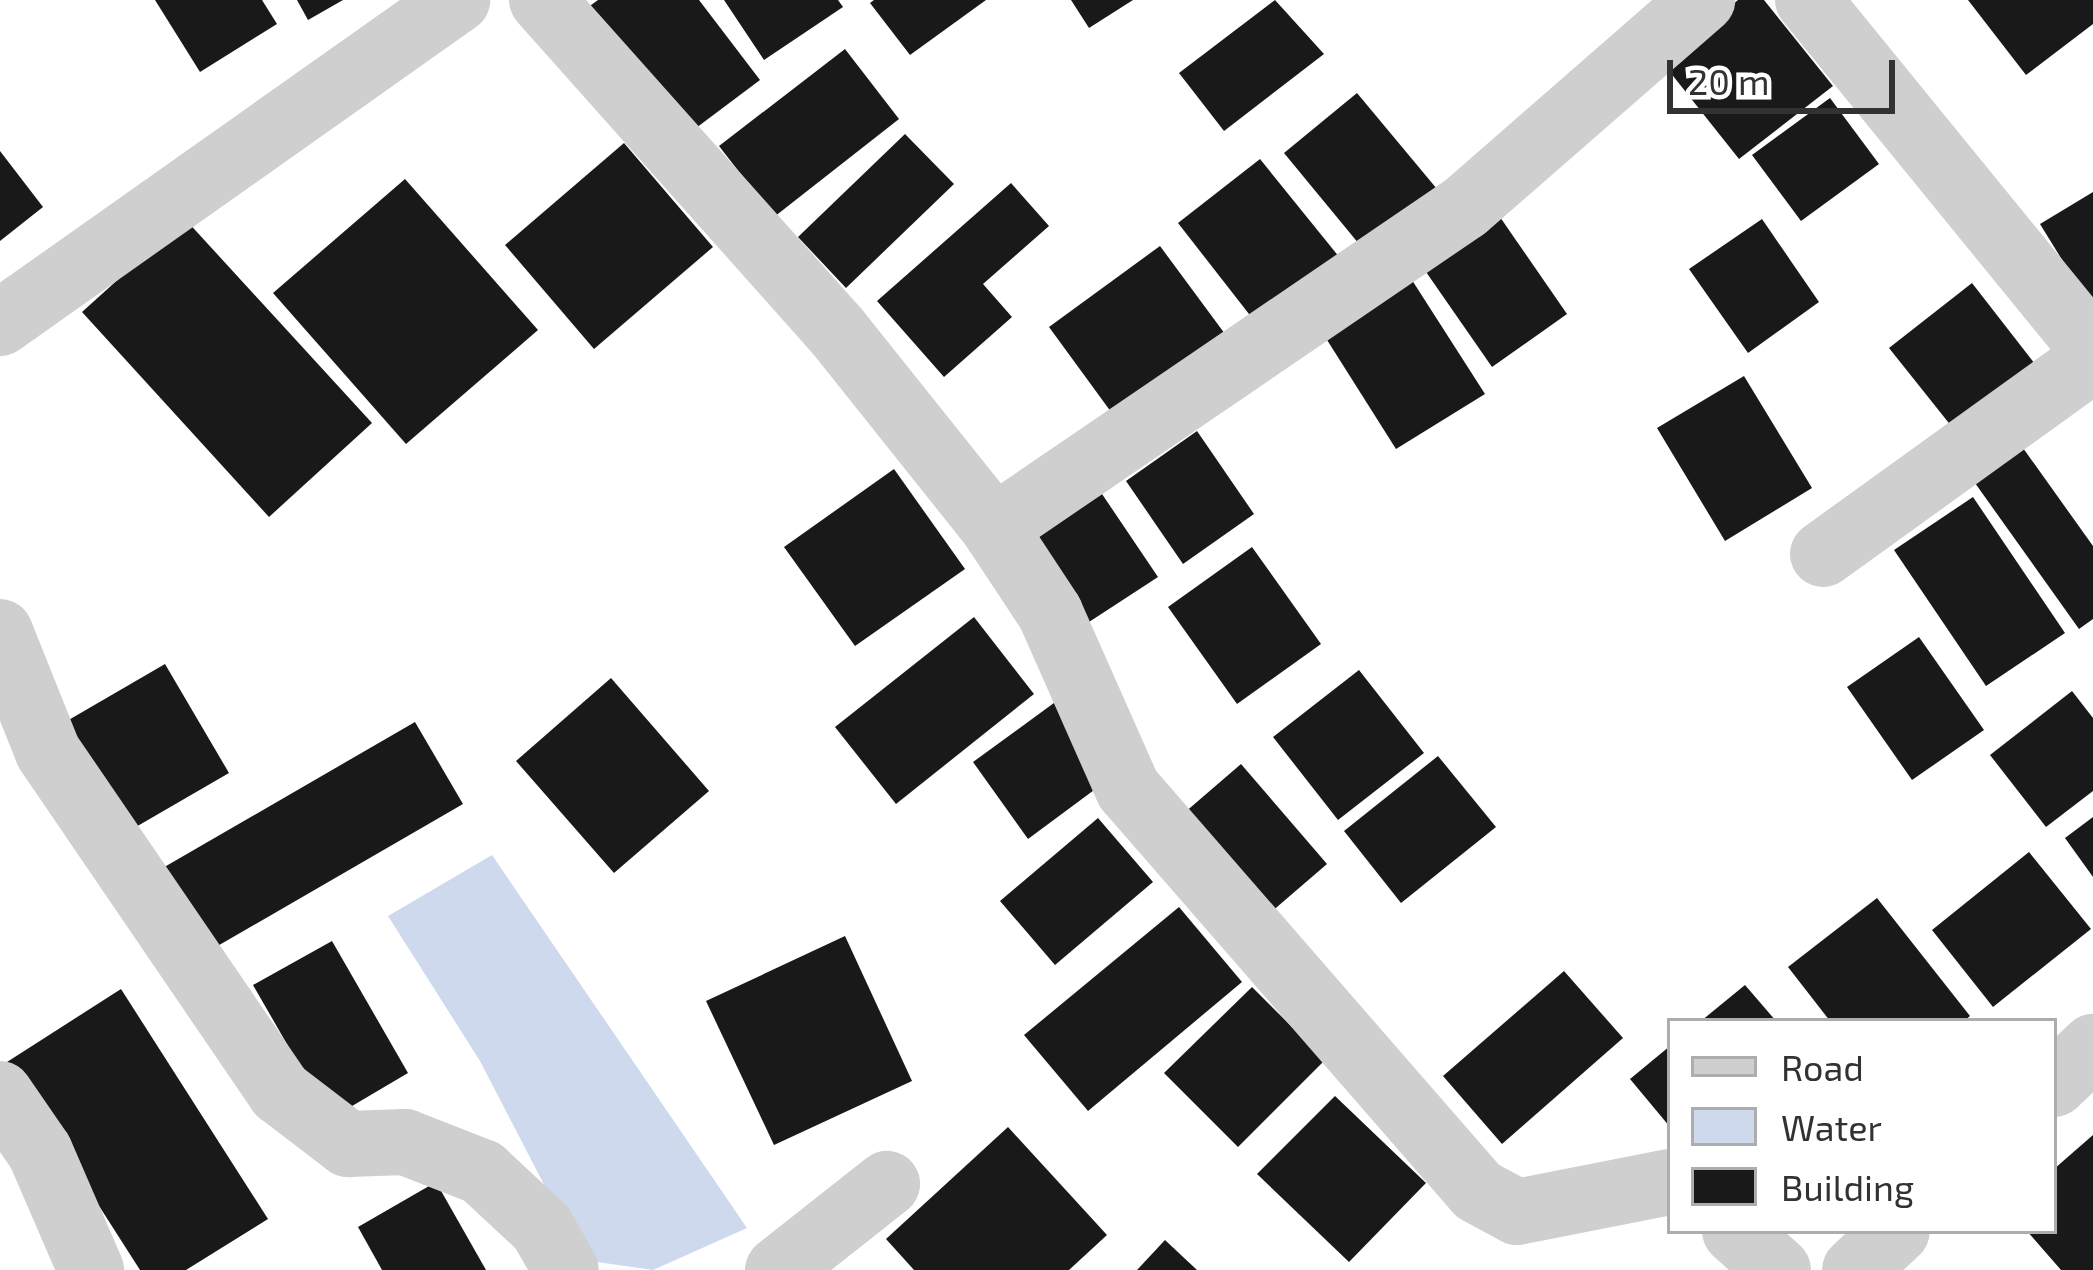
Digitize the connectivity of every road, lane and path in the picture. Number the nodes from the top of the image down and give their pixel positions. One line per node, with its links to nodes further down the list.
1 (457, 0): 5 (street)
2 (542, 0): 7 (street)
3 (1702, 0): 7 (street)
4 (1808, 0): 6 (street)
5 (0, 323)
6 (2093, 354): 8 (street)
7 (994, 528): 14 (street)
8 (1822, 554)
9 (0, 632): 19 (street)
10 (2093, 1047): 11 (street)
11 (2057, 1081)
12 (0, 1094): 13 (street)
13 (20, 1168): 18 (street)
14 (1667, 1183)
15 (887, 1184): 20 (street)
16 (1738, 1234): 21 (street)
17 (1894, 1234): 22 (street)
18 (91, 1270)
19 (566, 1270)
20 (778, 1270)
21 (1778, 1270)
22 (1855, 1270)

